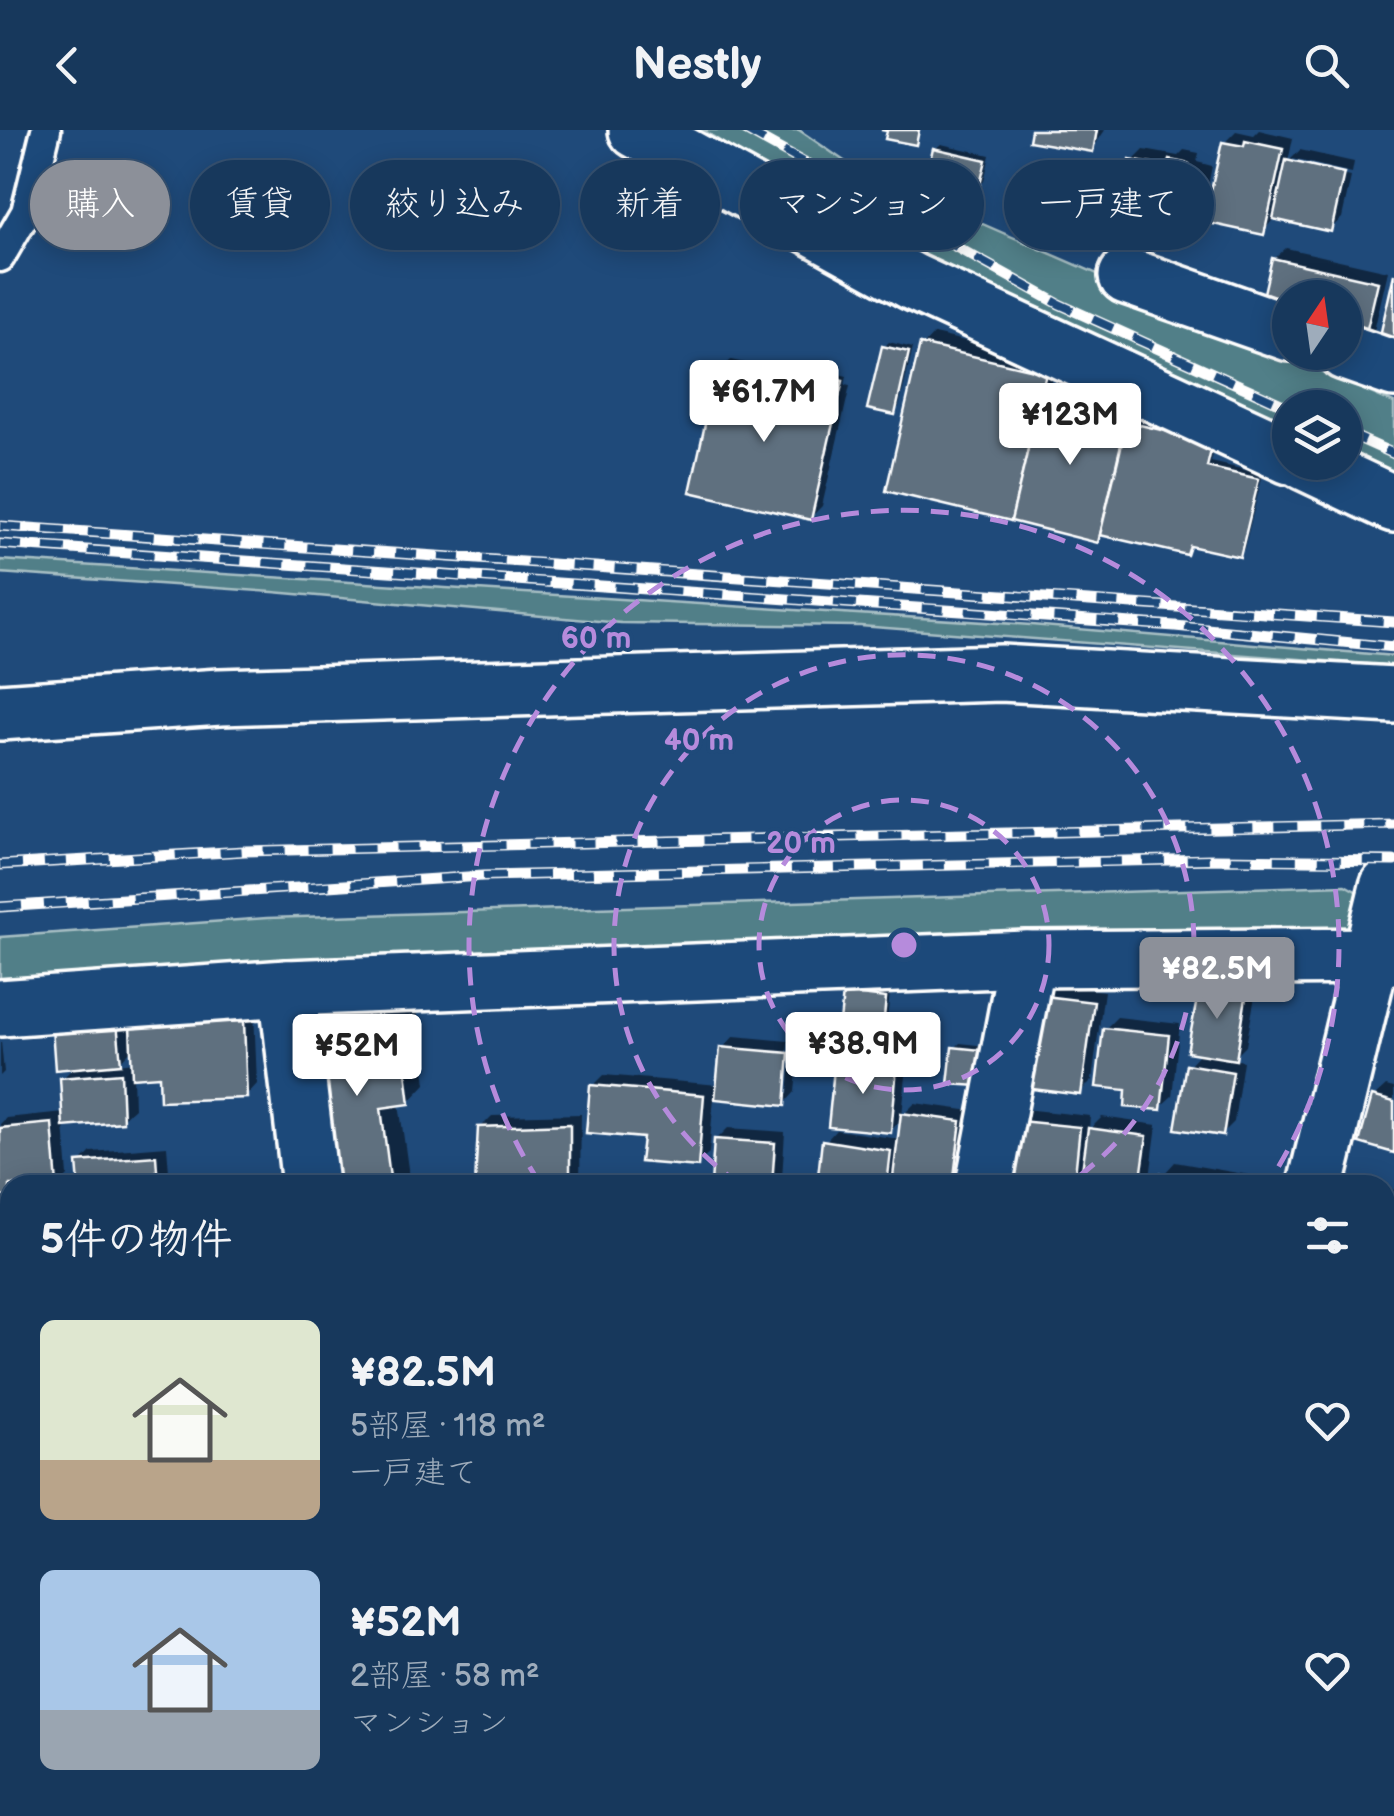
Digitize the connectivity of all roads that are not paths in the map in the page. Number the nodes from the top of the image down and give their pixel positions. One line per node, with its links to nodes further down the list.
1 (46, 130): 3 (lane)
2 (638, 130): 8 (street)
3 (0, 257)
4 (1128, 276): 5 (street)
5 (1272, 326)
6 (1362, 358): 7 (street)
7 (1394, 369)
8 (1272, 448)
9 (1343, 480): 10 (street)
10 (1394, 504)
11 (1394, 695): 12 (street)
12 (0, 712)
13 (1388, 887): 14 (street)
14 (1383, 956): 15 (street); 20 (street)
15 (1028, 960): 16 (street); 19 (street)
16 (287, 988): 17 (street); 18 (street)
17 (0, 1008)
18 (309, 1175)
19 (986, 1175)
20 (1319, 1175)

